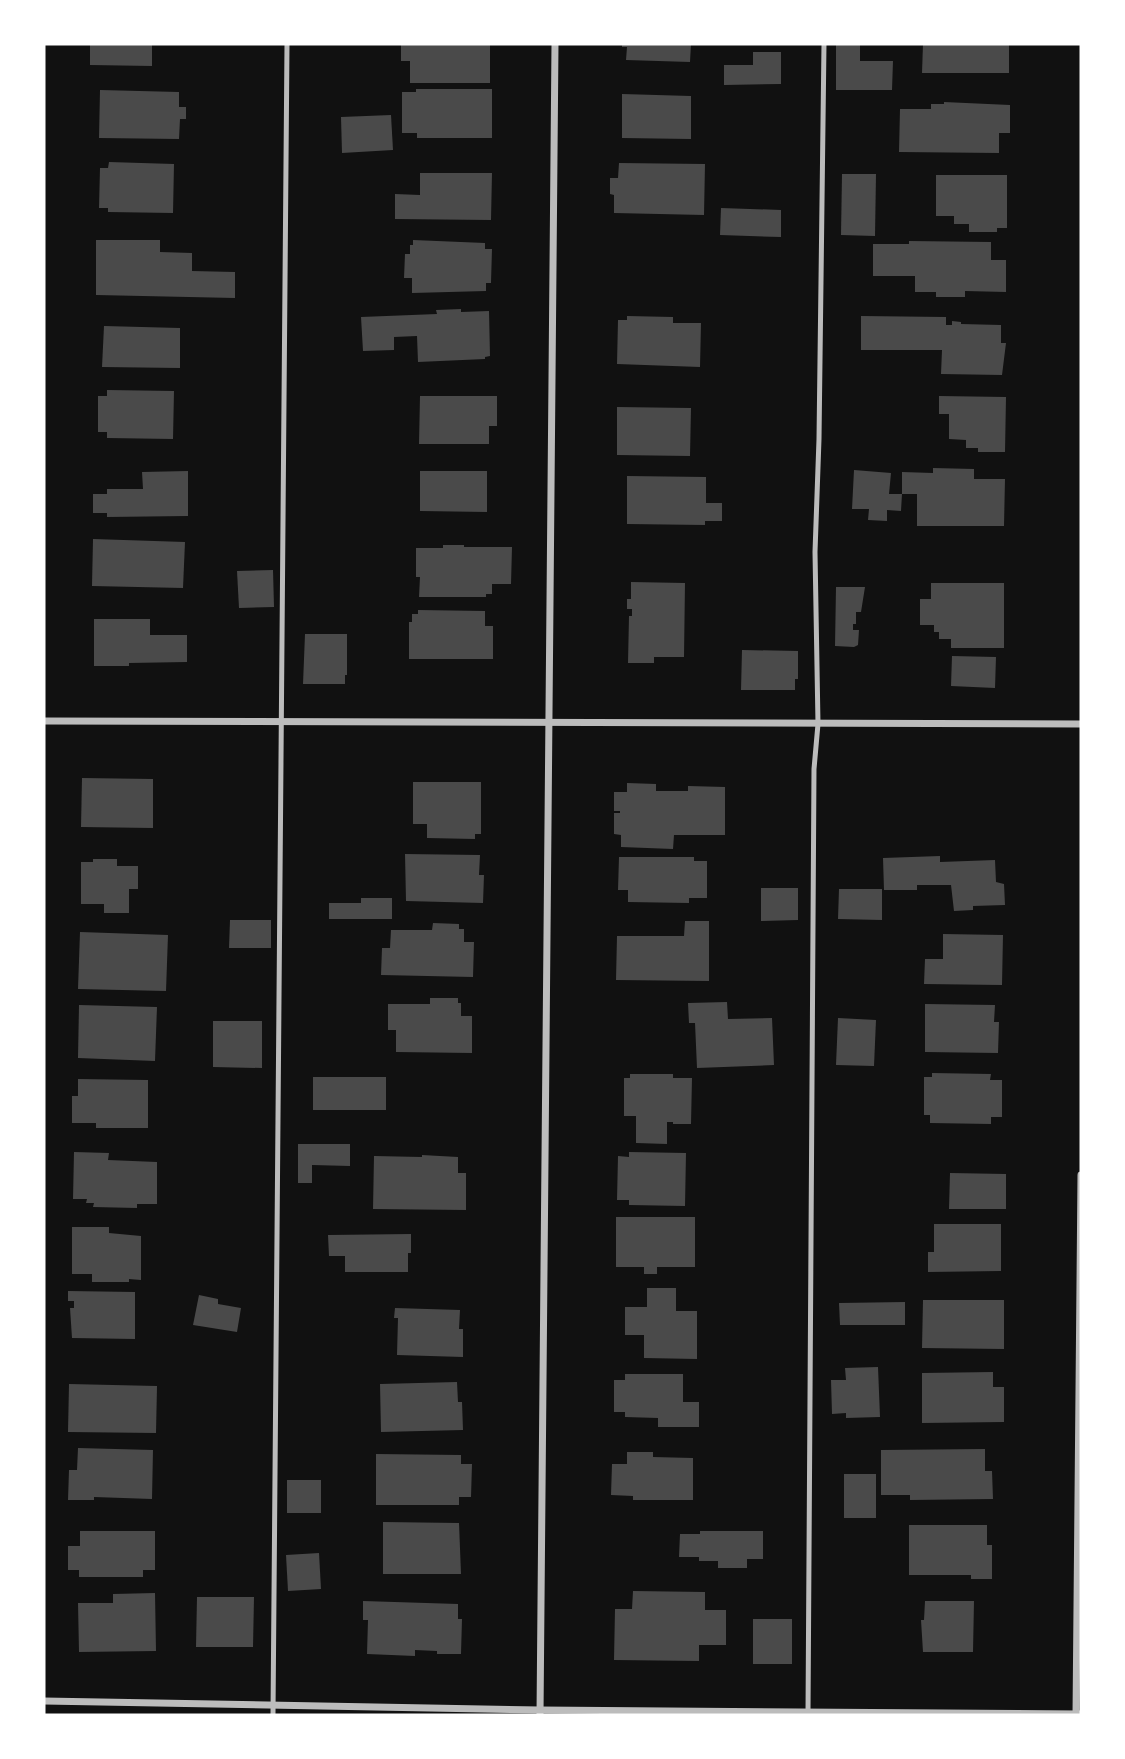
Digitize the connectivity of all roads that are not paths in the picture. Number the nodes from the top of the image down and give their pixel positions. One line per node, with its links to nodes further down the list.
1 (287, 44): 5 (lane)
2 (555, 44): 6 (street)
3 (824, 44): 7 (lane)
4 (44, 721): 5 (street)
5 (282, 722): 6 (street); 11 (lane)
6 (549, 724): 7 (street); 12 (street)
7 (818, 724): 8 (street); 13 (lane)
8 (1081, 724)
9 (1081, 1175): 14 (street)
10 (44, 1701): 11 (street)
11 (274, 1706): 12 (street); 15 (lane)
12 (540, 1713): 13 (street)
13 (808, 1714): 14 (street)
14 (1077, 1714)
15 (274, 1715)

